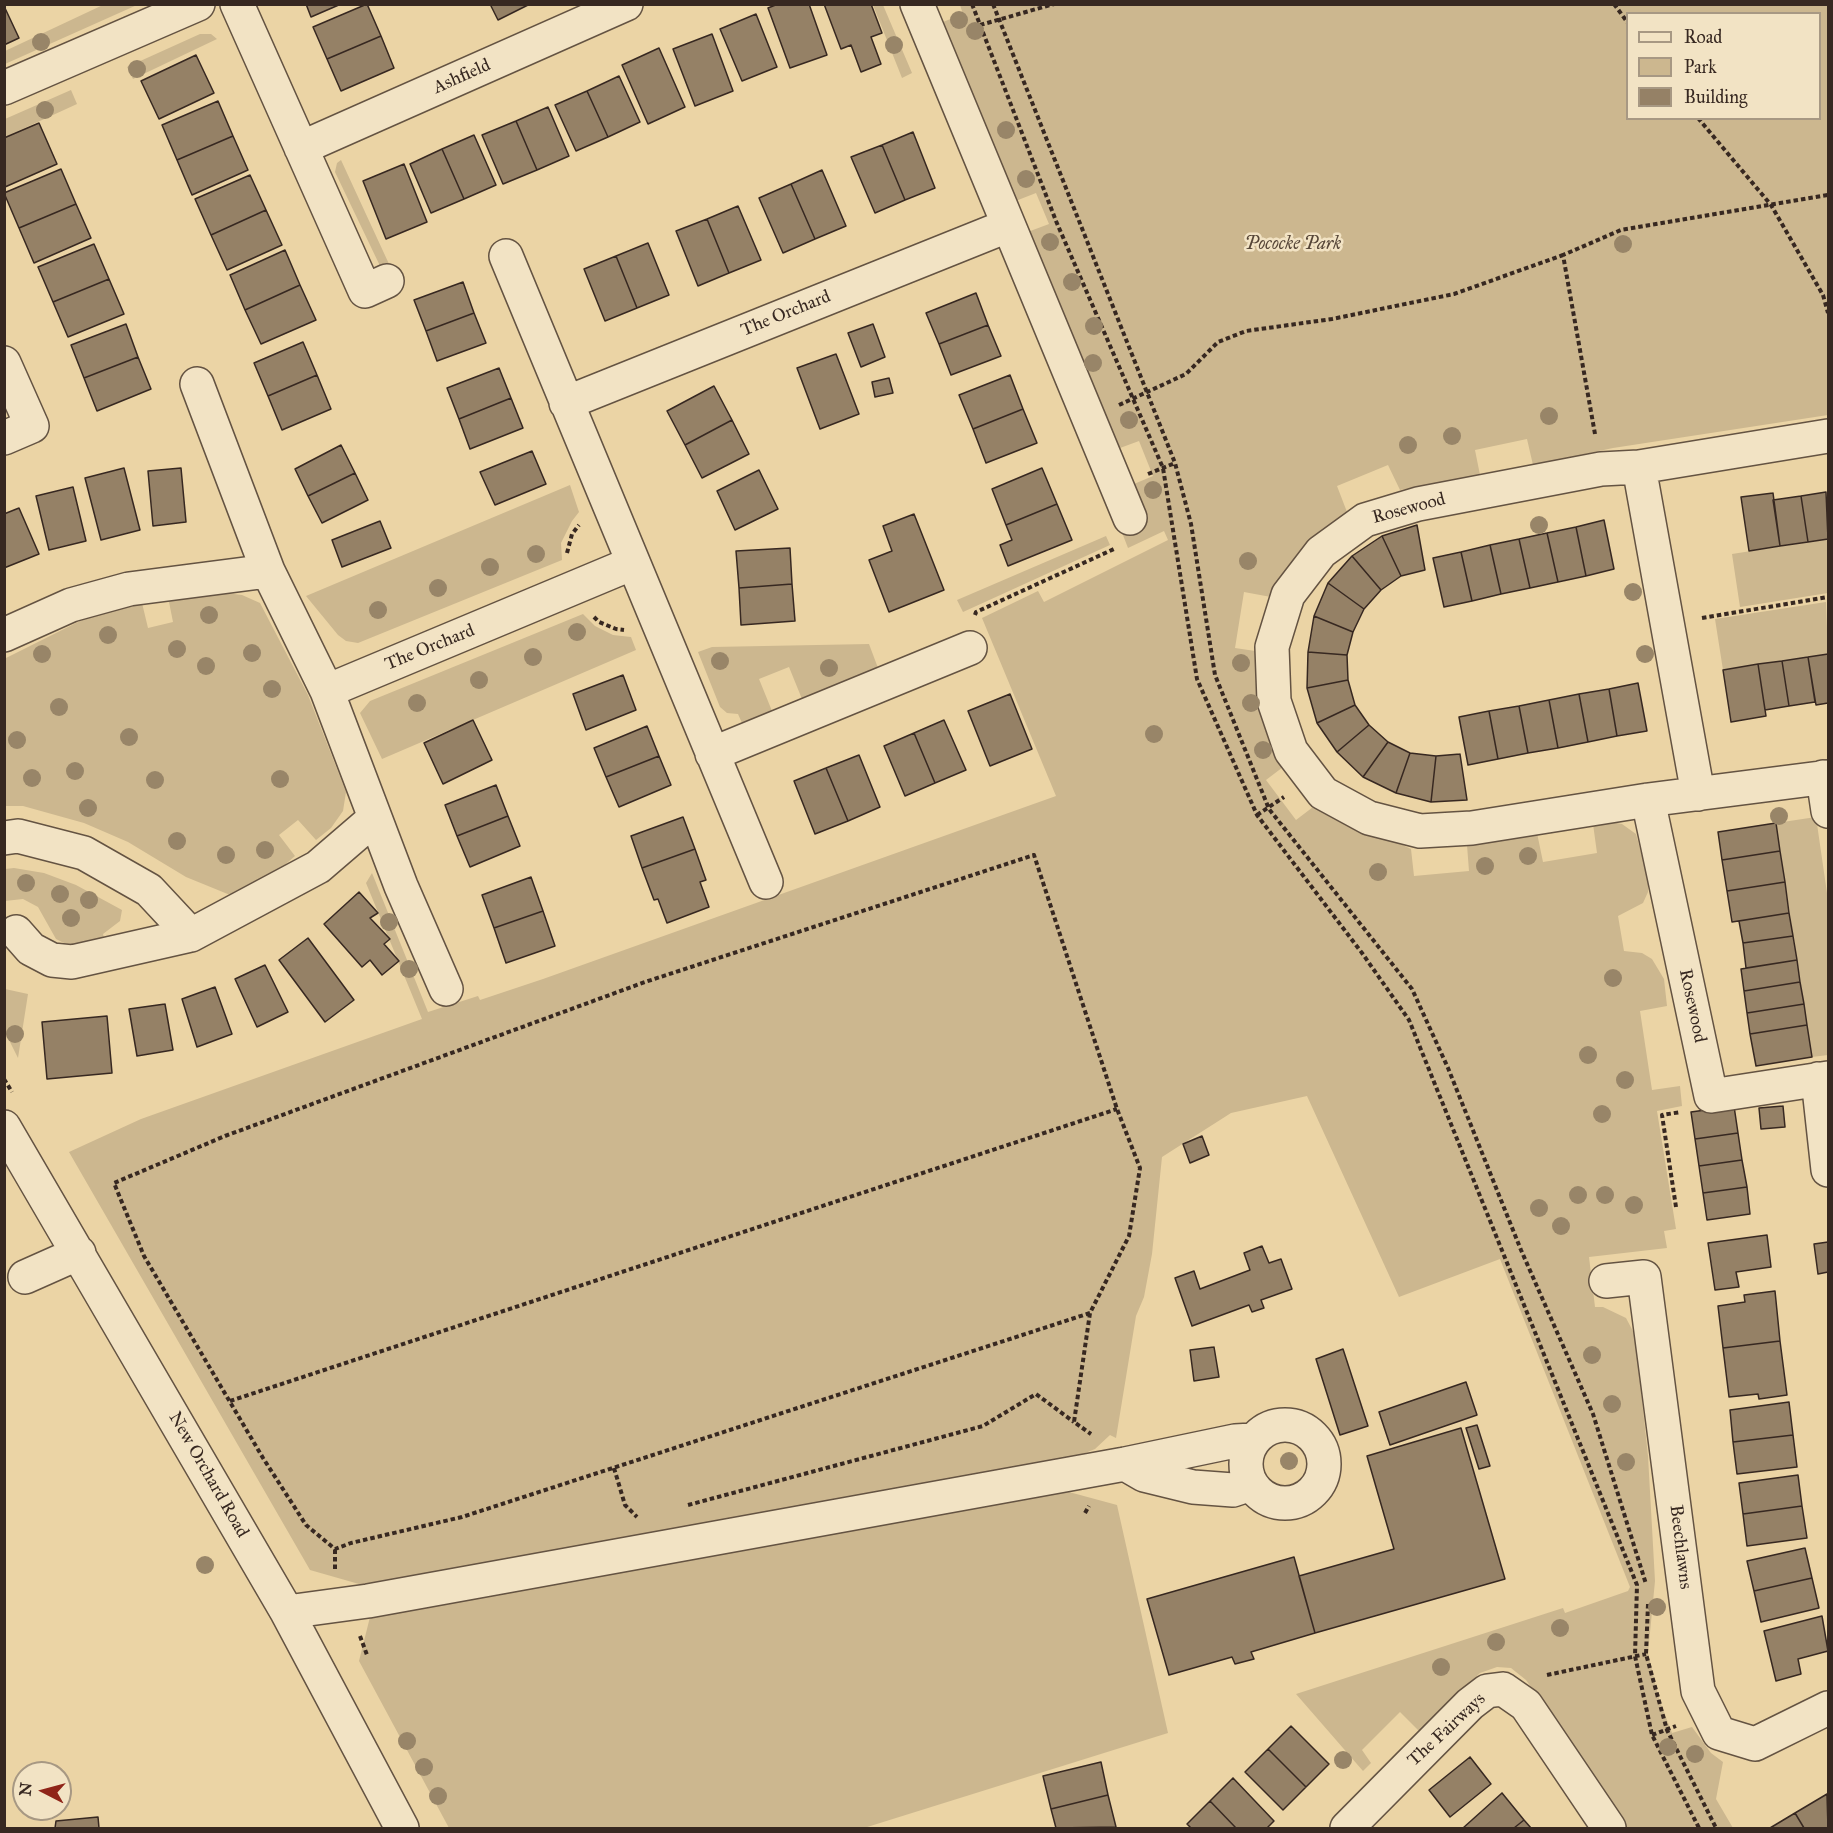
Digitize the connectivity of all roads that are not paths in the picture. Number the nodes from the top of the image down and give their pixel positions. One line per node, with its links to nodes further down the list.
1 (198, 4): 5 (street)
2 (237, 4): 6 (street)
3 (917, 4): 7 (street)
4 (621, 5): 6 (street, Ashfield)
5 (4, 88)
6 (301, 148): 9 (street)
7 (1007, 226): 12 (street, The Orchard); 16 (street)
8 (506, 256): 12 (street)
9 (387, 281)
10 (4, 363): 14 (street)
11 (197, 384): 18 (street)
12 (566, 403): 17 (street)
13 (1828, 436): 15 (street, Rosewood)
14 (4, 438)
15 (1639, 467): 24 (street); 25 (street, Rosewood)
16 (1125, 532)
17 (633, 562): 21 (street, The Orchard); 22 (street)
18 (268, 571): 20 (street); 21 (street)
19 (972, 634): 22 (street)
20 (4, 635)
21 (327, 691): 27 (street)
22 (712, 754): 29 (street)
23 (1826, 777): 24 (street, Rosewood); 26 (street)
24 (1698, 794): 25 (street, Rosewood)
25 (1648, 800): 33 (street, Rosewood)
26 (1828, 811)
27 (375, 818): 31 (street); 32 (street)
28 (4, 838): 31 (street)
29 (766, 882)
30 (16, 932): 31 (street)
31 (191, 935)
32 (446, 989)
33 (1823, 1078): 35 (street)
34 (4, 1127): 36 (street, New Orchard Road)
35 (1828, 1170)
36 (79, 1253): 37 (street); 42 (street, New Orchard Road)
37 (25, 1277)
38 (1606, 1281): 43 (street, Beechlawns)
39 (1253, 1440): 40 (street); 41 (street); 41 (street)
40 (1125, 1464): 41 (street); 42 (street)
41 (1251, 1484)
42 (287, 1612): 44 (street, New Orchard Road)
43 (1828, 1708)
44 (402, 1828)
45 (1347, 1828): 46 (street, The Fairways)
46 (1609, 1828)

